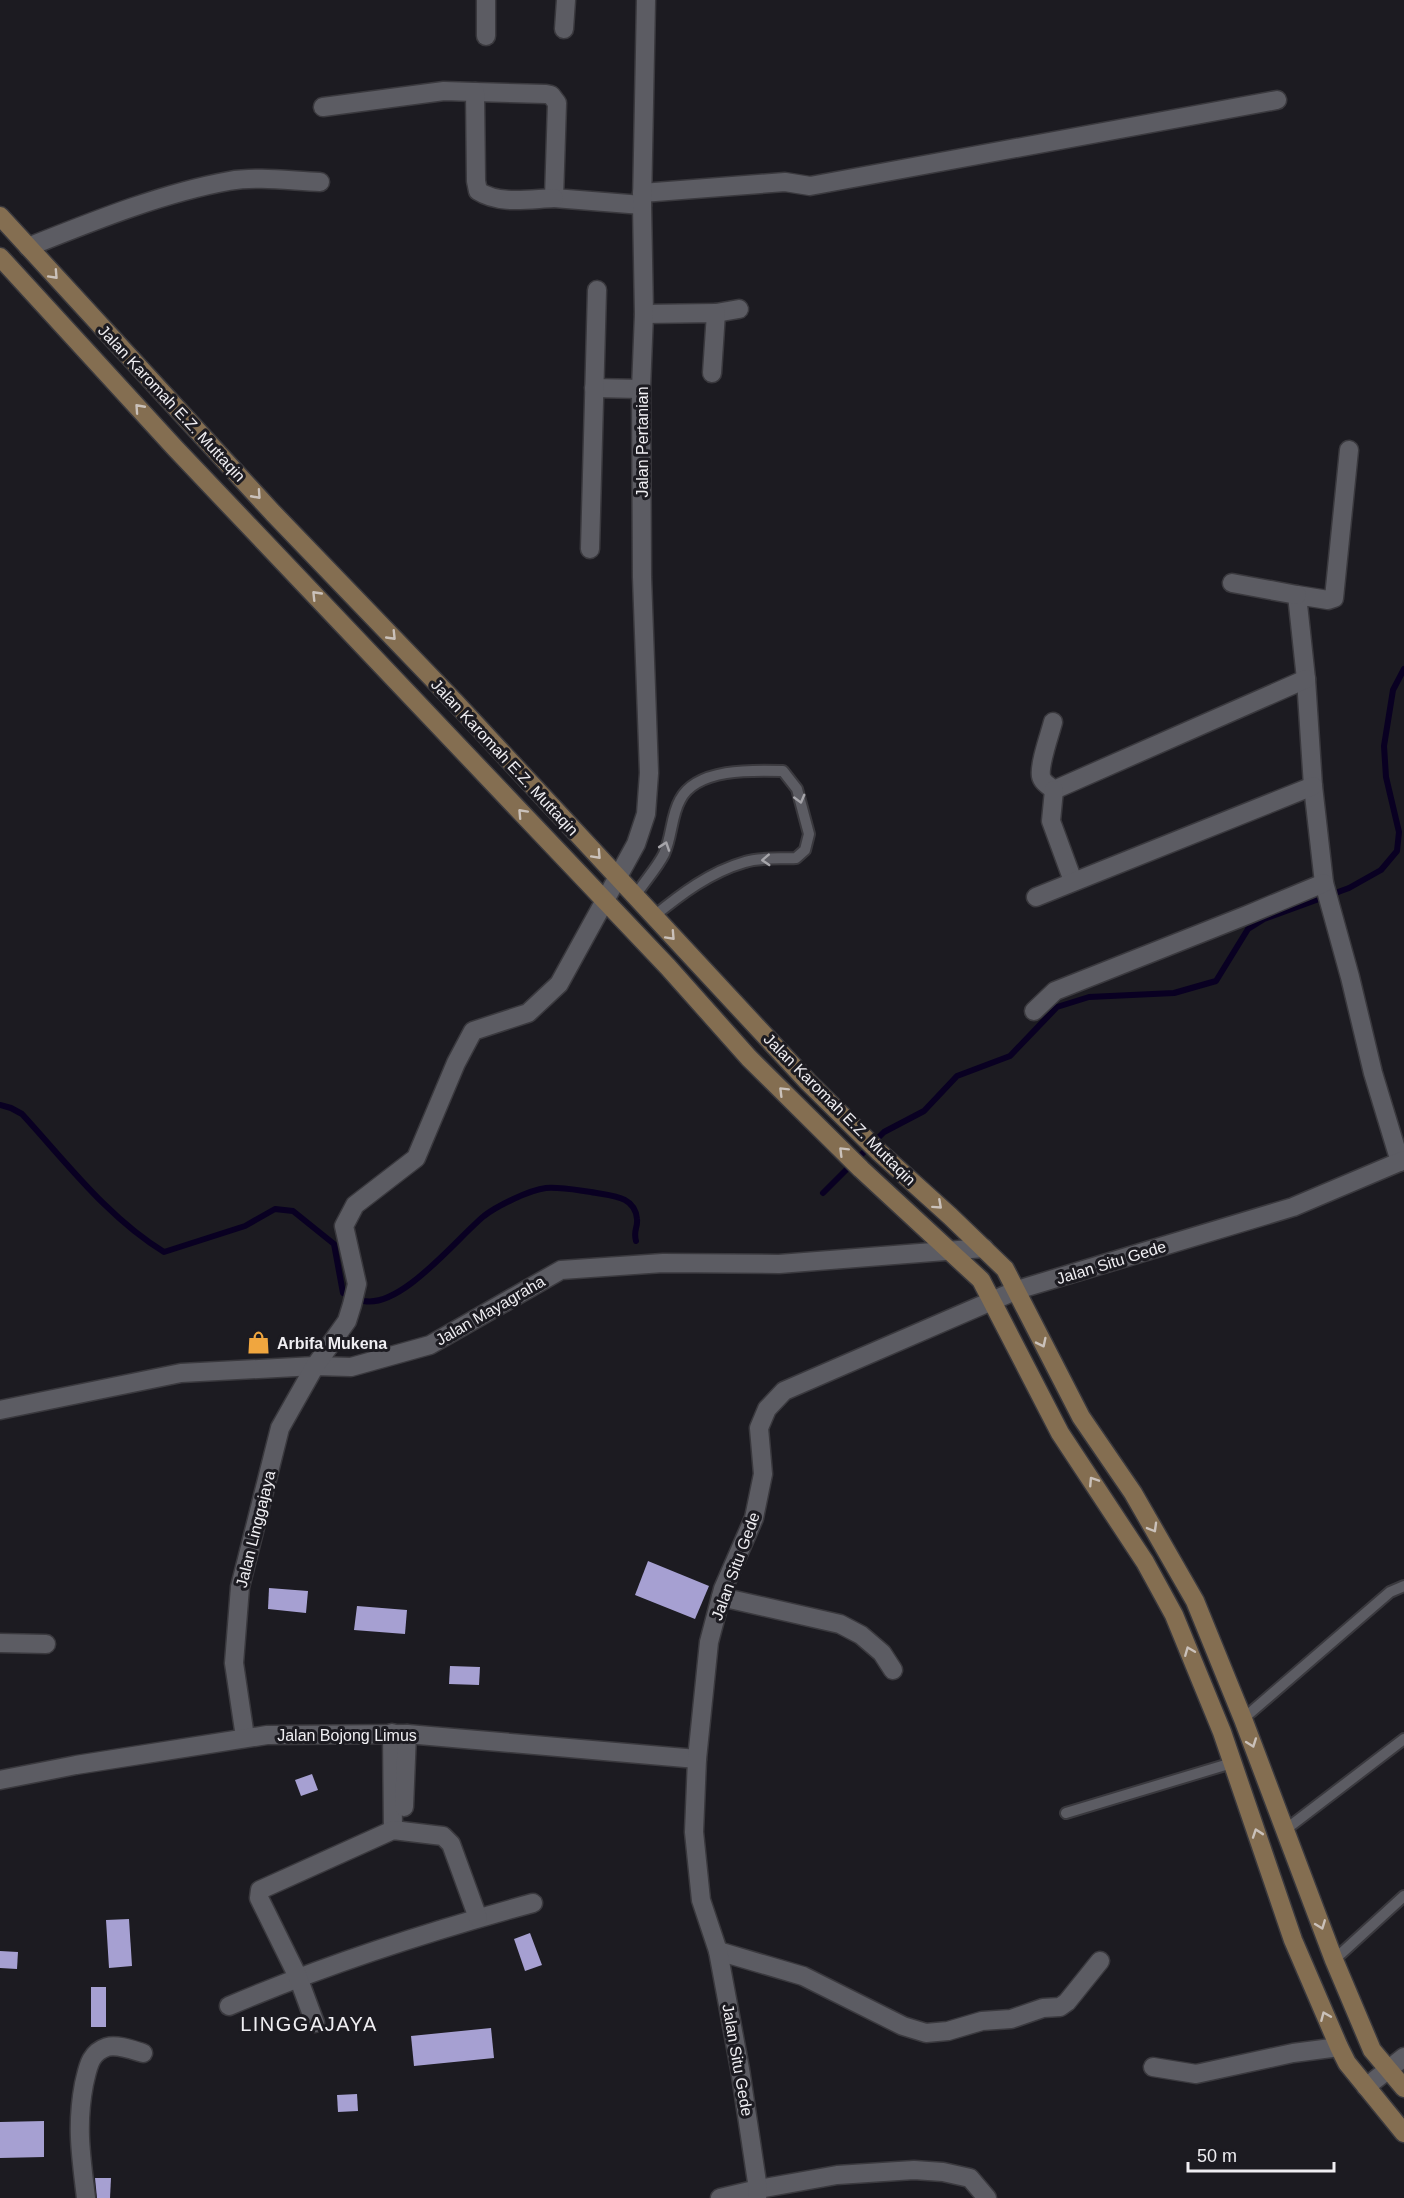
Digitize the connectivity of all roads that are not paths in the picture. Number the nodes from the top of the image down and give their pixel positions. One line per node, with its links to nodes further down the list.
1 (486, 0): 5 (street)
2 (566, 0): 4 (street)
3 (646, 0): 11 (street, Jalan Pertanian)
4 (564, 30)
5 (486, 36)
6 (475, 92): 8 (street); 10 (street); 10 (street)
7 (1277, 100): 11 (street)
8 (323, 107)
9 (320, 182): 13 (street)
10 (554, 198): 11 (street)
11 (642, 199): 18 (street, Jalan Pertanian)
12 (0, 216): 13 (street, Jalan Karomah E.Z. Muttaqin)
13 (28, 247): 22 (street, Jalan Karomah E.Z. Muttaqin, one-way to 22)
14 (0, 257): 23 (street, Jalan Karomah E.Z. Muttaqin, one-way to 14)
15 (597, 290): 20 (street)
16 (739, 309): 17 (street)
17 (716, 313): 18 (street); 19 (street)
18 (644, 314): 21 (street, Jalan Pertanian)
19 (712, 373)
20 (594, 388): 21 (street); 25 (street)
21 (642, 389): 32 (street, Jalan Pertanian)
22 (187, 418): 23 (street); 32 (street, Jalan Karomah E.Z. Muttaqin, one-way to 32)
23 (168, 439): 37 (street, Jalan Karomah E.Z. Muttaqin, one-way to 23)
24 (1349, 450): 27 (street)
25 (590, 549)
26 (1232, 583): 27 (street)
27 (1297, 595): 28 (street)
28 (1306, 679): 30 (street); 31 (street)
29 (1053, 722): 31 (street)
30 (1313, 786): 33 (street); 34 (street)
31 (1054, 790): 33 (street)
32 (617, 877): 35 (street, Jalan Karomah E.Z. Muttaqin); 37 (street, Jalan Pertanian)
33 (1073, 881): 36 (street)
34 (1325, 885): 39 (street); 40 (street)
35 (635, 896): 38 (street, Jalan Karomah E.Z. Muttaqin); 38 (lane, one-way to 38)
36 (1036, 897)
37 (605, 902): 42 (street, Jalan Karomah E.Z. Muttaqin, one-way to 37); 43 (street, Jalan Pertanian)
38 (653, 916): 41 (street, Jalan Karomah E.Z. Muttaqin, one-way to 41)
39 (1034, 1011)
40 (1402, 1161): 44 (street, Jalan Situ Gede)
41 (984, 1248): 42 (street, Jalan Mayagraha); 44 (street, Jalan Karomah E.Z. Muttaqin)
42 (950, 1251): 45 (street, Jalan Karomah E.Z. Muttaqin); 46 (street, Jalan Mayagraha)
43 (357, 1284): 46 (street, Jalan Linggajaya)
44 (1017, 1290): 45 (street, Jalan Situ Gede); 53 (street, Jalan Karomah E.Z. Muttaqin, one-way to 53)
45 (992, 1302): 49 (street, Jalan Situ Gede); 58 (street, Jalan Karomah E.Z. Muttaqin, one-way to 45)
46 (315, 1366): 47 (street, Jalan Mayagraha); 55 (street, Jalan Linggajaya)
47 (0, 1410)
48 (1404, 1586): 53 (lane)
49 (720, 1597): 52 (street); 57 (street, Jalan Situ Gede)
50 (0, 1643): 51 (street)
51 (46, 1644)
52 (893, 1670)
53 (1243, 1719): 62 (street, Jalan Karomah E.Z. Muttaqin, one-way to 62)
54 (400, 1733): 55 (street, Jalan Bojong Limus); 57 (street, Jalan Bojong Limus); 61 (street)
55 (245, 1737): 59 (street, Jalan Bojong Limus)
56 (1404, 1739): 62 (lane)
57 (697, 1759): 66 (street, Jalan Situ Gede)
58 (1232, 1763): 60 (lane); 72 (street, Jalan Karomah E.Z. Muttaqin, one-way to 58)
59 (0, 1780)
60 (1066, 1813)
61 (399, 1830): 65 (street); 69 (street)
62 (1285, 1830): 67 (street, Jalan Karomah E.Z. Muttaqin, one-way to 67)
63 (1404, 1896): 67 (lane)
64 (533, 1903): 65 (street)
65 (478, 1918): 69 (street)
66 (718, 1951): 68 (street); 80 (street, Jalan Situ Gede)
67 (1334, 1960): 76 (street, Jalan Karomah E.Z. Muttaqin)
68 (1100, 1961)
69 (298, 1977): 70 (street); 71 (street)
70 (229, 2006)
71 (315, 2023)
72 (1339, 2047): 75 (street); 77 (street, Jalan Karomah E.Z. Muttaqin)
73 (143, 2053): 81 (street)
74 (1404, 2057): 76 (street)
75 (1153, 2067)
76 (1389, 2068): 77 (street); 78 (street, Jalan Karomah E.Z. Muttaqin)
77 (1366, 2087): 79 (street, Jalan Karomah E.Z. Muttaqin)
78 (1404, 2088)
79 (1404, 2133)
80 (758, 2193): 82 (street); 83 (street)
81 (86, 2198)
82 (720, 2198)
83 (987, 2198)

